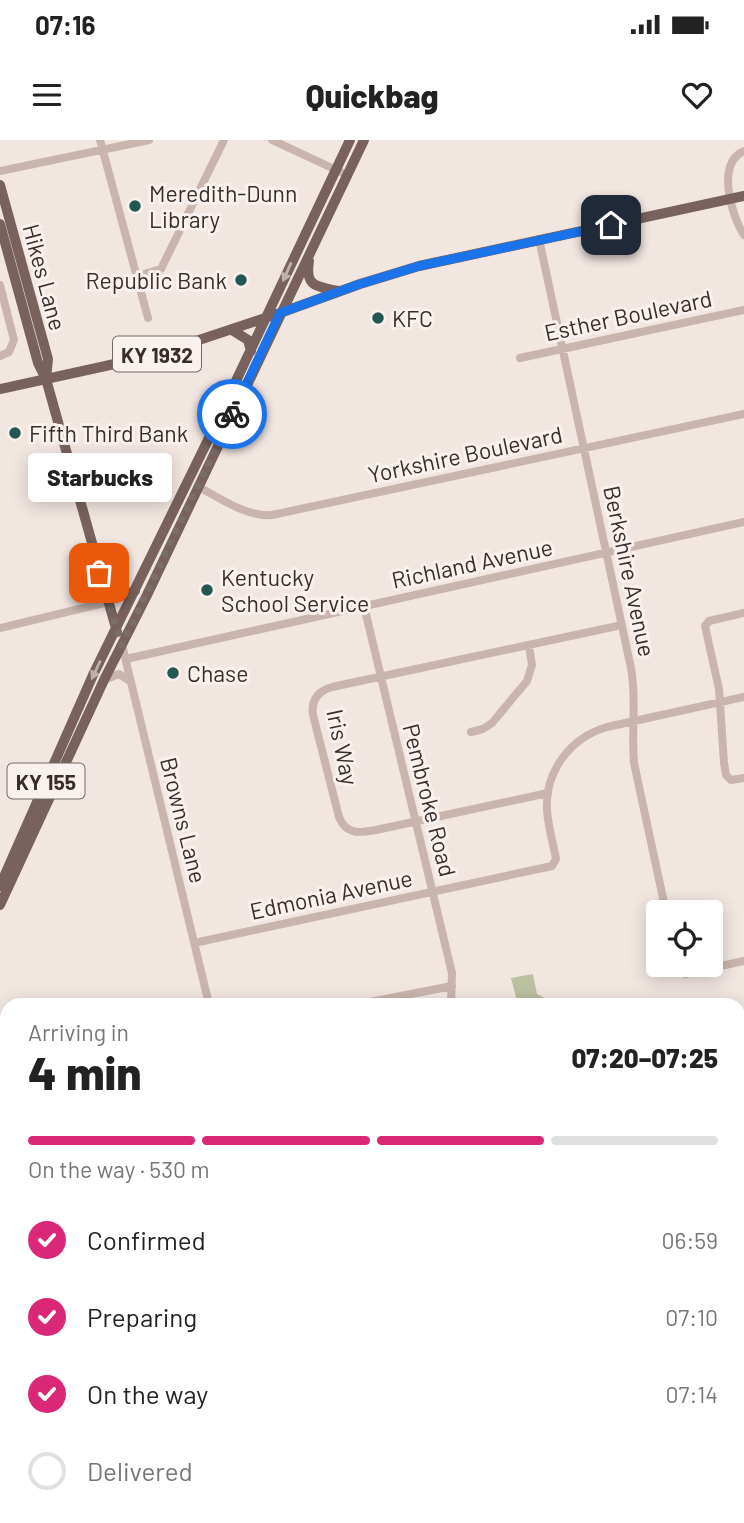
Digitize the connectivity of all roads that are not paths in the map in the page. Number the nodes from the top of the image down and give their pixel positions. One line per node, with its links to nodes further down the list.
1 (100, 140): 7 (street)
2 (149, 140): 7 (street)
3 (223, 140): 19 (street)
4 (272, 140): 9 (street)
5 (350, 140): 9 (main road, KY 155)
6 (364, 140): 11 (main road, KY 155)
7 (103, 149): 10 (street); 19 (street)
8 (744, 151): 14 (street)
9 (336, 169): 11 (street); 26 (main road, KY 155, one-way to 26)
10 (0, 171)
11 (347, 175): 18 (main road, KY 155)
12 (0, 185): 32 (main road, Hikes Lane)
13 (744, 198): 14 (main road, KY 1932)
14 (732, 200): 16 (street); 17 (main road, KY 1932)
15 (0, 224): 32 (main road, Hikes Lane)
16 (744, 235)
17 (539, 239): 21 (main road, KY 1932); 28 (street, Berkshire Avenue)
18 (312, 249): 21 (main road); 23 (main road, KY 155)
19 (136, 276): 25 (street)
20 (0, 285): 24 (street)
21 (338, 291): 23 (main road, KY 1932)
22 (744, 310): 28 (street, Esther Boulevard)
23 (280, 313): 26 (main road, KY 1932); 36 (main road, KY 155)
24 (4, 318): 30 (street)
25 (148, 318)
26 (266, 318): 27 (main road, KY 1932); 29 (main road, KY 155)
27 (232, 330): 29 (main road); 32 (main road, KY 1932)
28 (563, 349): 31 (street, Esther Boulevard); 35 (street, Berkshire Avenue)
29 (251, 351): 39 (main road, KY 155)
30 (0, 356)
31 (520, 358)
32 (46, 379): 33 (main road, KY 1932); 40 (main road, Hikes Lane)
33 (0, 389)
34 (744, 414): 35 (street, Yorkshire Boulevard)
35 (584, 449): 36 (street, Yorkshire Boulevard); 38 (street, Berkshire Avenue)
36 (199, 488): 46 (main road, KY 155)
37 (744, 522): 38 (street, Richland Avenue)
38 (606, 553): 41 (street, Richland Avenue); 43 (street, Berkshire Avenue)
39 (135, 591): 40 (main road); 45 (main road, KY 155)
40 (107, 599): 44 (street); 45 (main road, Hikes Lane)
41 (364, 606): 48 (street, Richland Avenue); 49 (street, Pembroke Road)
42 (744, 613): 53 (street)
43 (622, 625): 47 (street, Iris Way); 54 (street, Berkshire Avenue)
44 (0, 628)
45 (116, 630): 46 (main road, Hikes Lane); 59 (main road, KY 155, one-way to 59)
46 (122, 645): 48 (street, Browns Lane); 50 (main road, KY 155)
47 (529, 645): 49 (street, Iris Way); 55 (street)
48 (126, 659): 51 (street, Browns Lane)
49 (380, 677): 58 (street, Pembroke Road); 58 (street, Iris Way)
50 (104, 680): 51 (street); 62 (main road, KY 155)
51 (131, 682): 63 (street, Browns Lane)
52 (744, 697): 53 (street)
53 (720, 702): 54 (street); 56 (street)
54 (634, 721): 57 (street); 61 (street, Berkshire Avenue)
55 (471, 732)
56 (744, 778)
57 (548, 793): 58 (street, Iris Way); 60 (street, Edmonia Avenue)
58 (415, 821): 60 (street, Pembroke Road)
59 (0, 886)
60 (433, 892): 63 (street, Edmonia Avenue); 66 (street, Pembroke Road)
61 (663, 900)
62 (0, 905)
63 (194, 943): 67 (street, Browns Lane)
64 (744, 961): 65 (street)
65 (723, 965)
66 (452, 986): 68 (street); 69 (street, Pembroke Road)
67 (208, 998)
68 (391, 998)
69 (452, 998)

